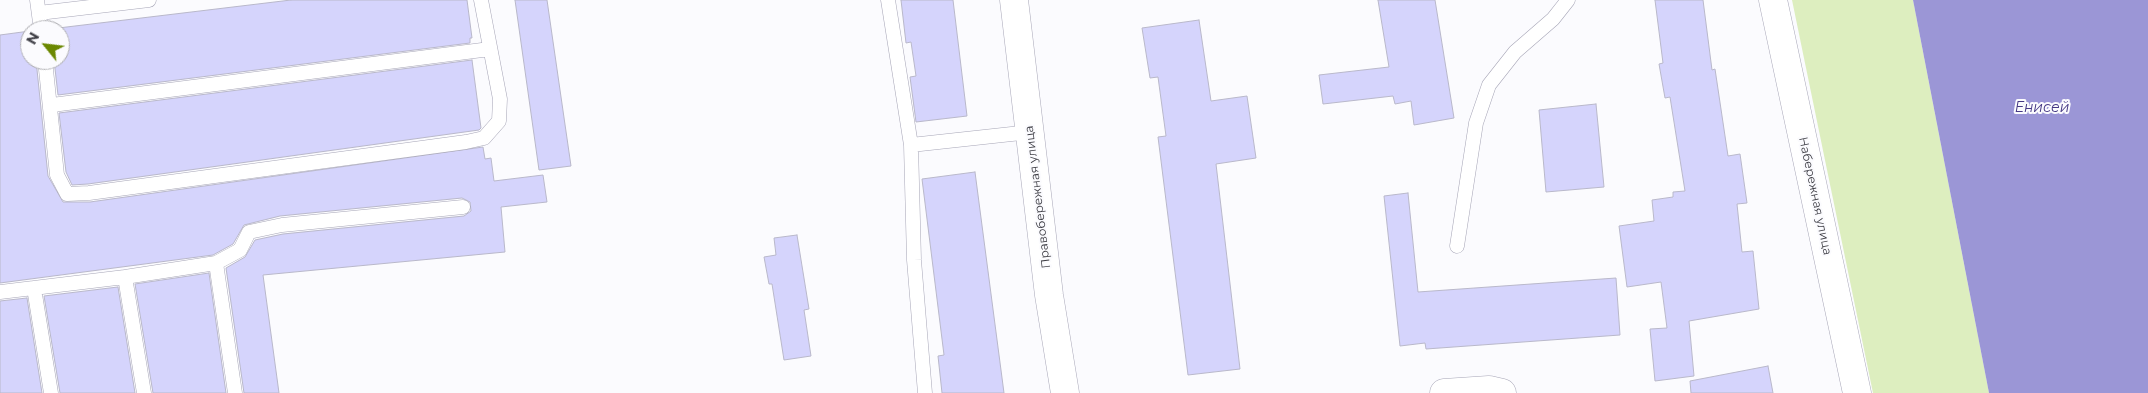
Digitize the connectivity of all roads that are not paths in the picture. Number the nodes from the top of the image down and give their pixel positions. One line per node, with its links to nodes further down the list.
1 (148, 0): 7 (lane)
2 (481, 0): 9 (lane)
3 (888, 0): 13 (lane)
4 (1014, 0): 12 (street, Правобережная улица)
5 (1568, 0): 15 (lane)
6 (1773, 0): 27 (street, Набережная улица)
7 (38, 7): 8 (lane)
8 (40, 20)
9 (490, 49): 11 (lane); 11 (lane)
10 (47, 70): 11 (lane)
11 (52, 105)
12 (1030, 132): 13 (lane); 24 (street, Правобережная улица)
13 (911, 145): 23 (lane)
14 (463, 207): 16 (lane)
15 (1457, 246)
16 (216, 263): 17 (lane); 22 (lane)
17 (125, 277): 18 (lane); 21 (lane)
18 (34, 288): 19 (lane); 20 (lane)
19 (0, 292)
20 (51, 393)
21 (144, 393)
22 (235, 393)
23 (925, 393)
24 (1065, 393)
25 (1444, 393): 26 (street)
26 (1502, 393)
27 (1857, 393)

